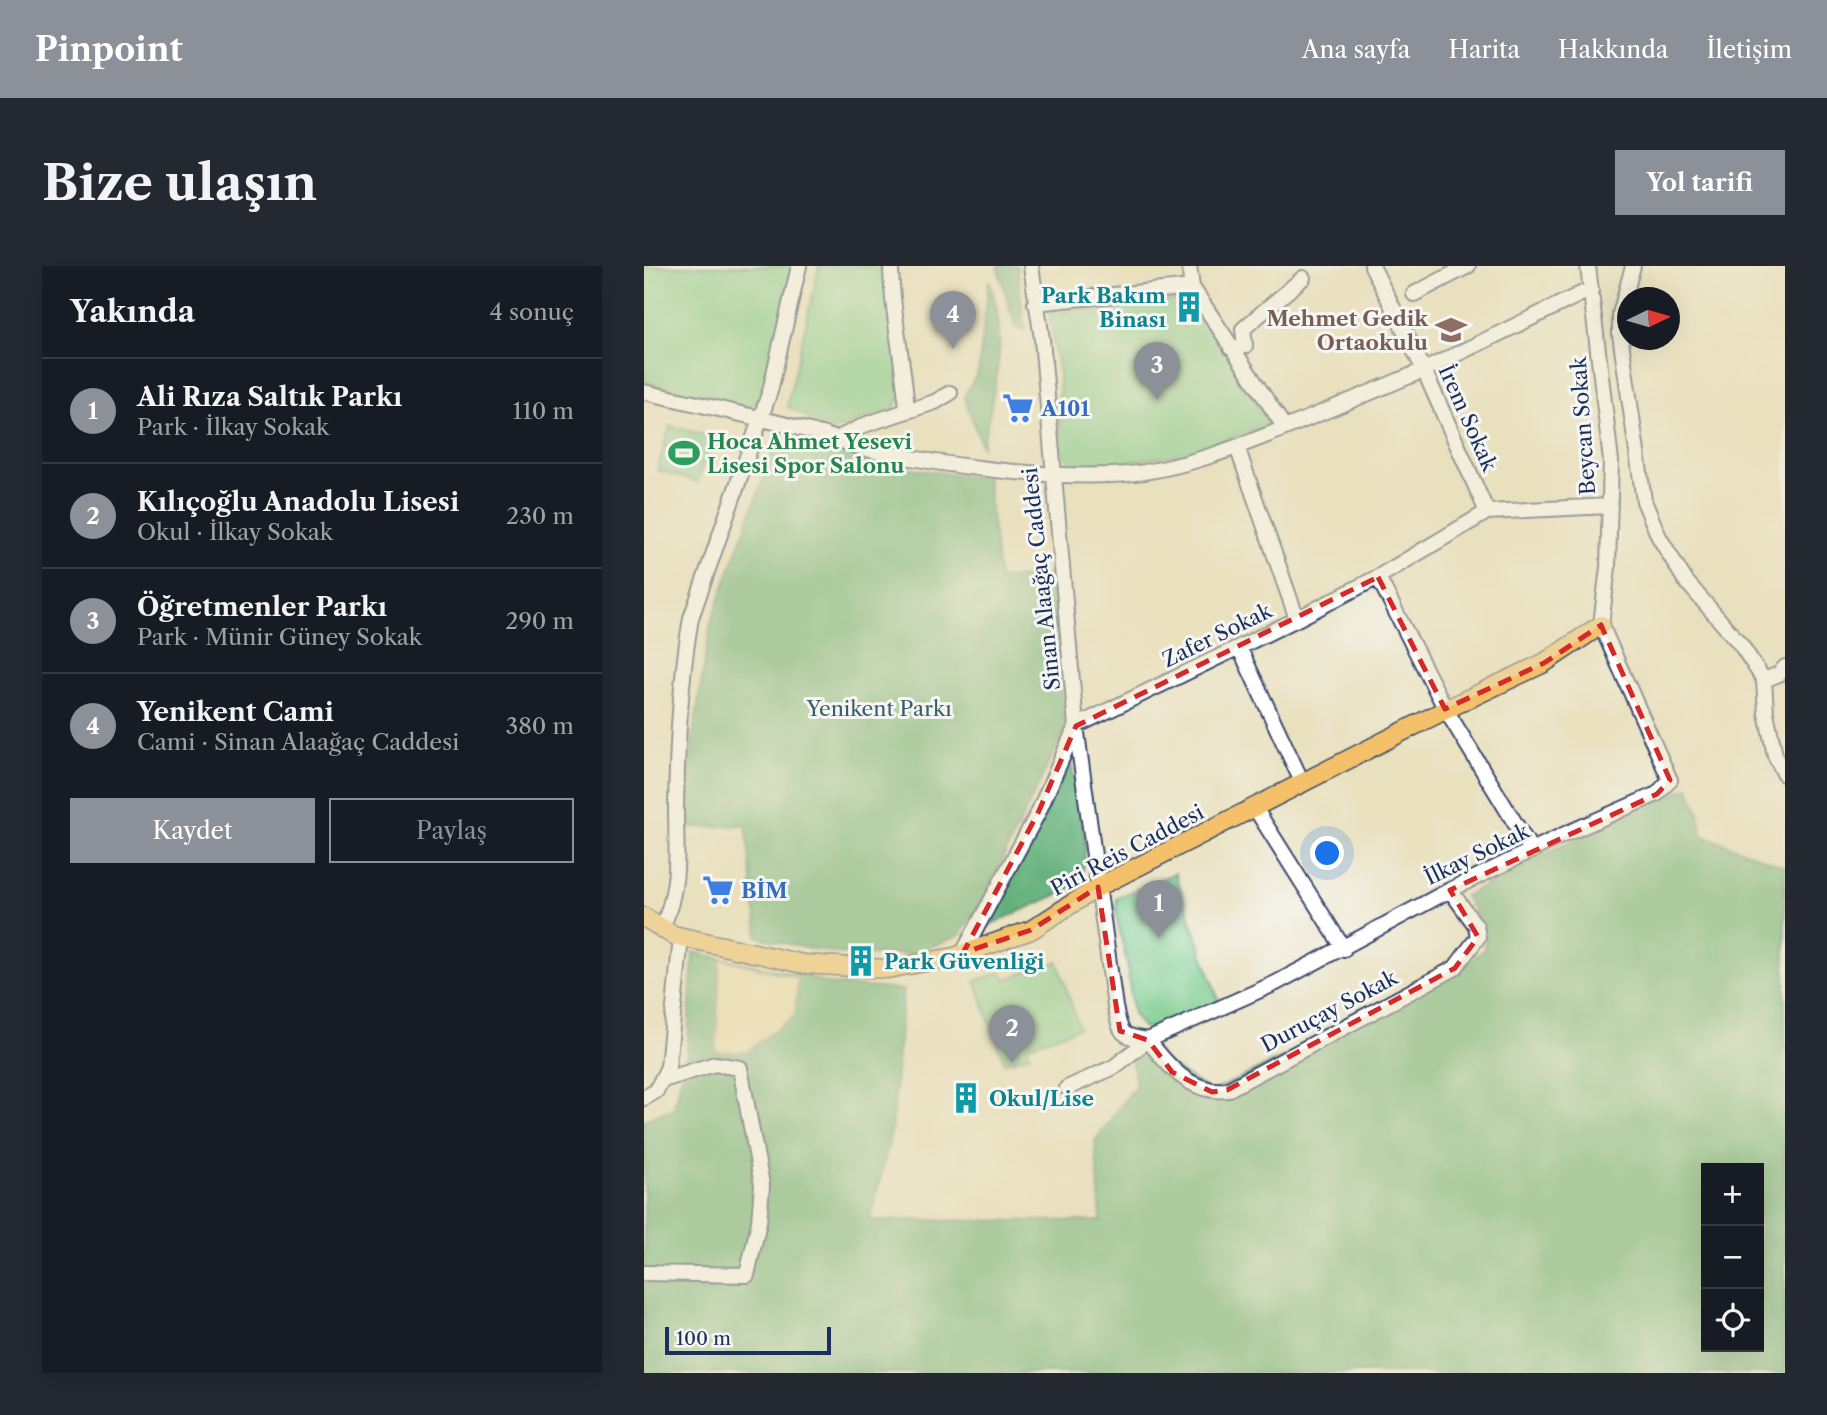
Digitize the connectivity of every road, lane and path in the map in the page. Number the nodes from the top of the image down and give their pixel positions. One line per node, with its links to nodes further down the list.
1 (799, 266): 19 (street)
2 (1031, 266): 13 (street, Sinan Alaağaç Caddesi)
3 (1189, 266): 10 (street)
4 (1373, 266): 15 (street, İrem Sokak)
5 (1468, 266): 12 (street)
6 (1588, 266): 11 (street, Beycan Sokak)
7 (1633, 266): 31 (street)
8 (891, 268): 18 (street)
9 (1303, 278): 14 (street)
10 (1192, 288): 13 (street); 14 (street)
11 (1591, 289): 15 (street); 24 (street, Beycan Sokak)
12 (1414, 294)
13 (1035, 303): 23 (street, Sinan Alaağaç Caddesi)
14 (1231, 348): 20 (street)
15 (1424, 370): 20 (street); 25 (street, İrem Sokak)
16 (644, 392): 19 (street)
17 (950, 393): 18 (street)
18 (907, 411): 21 (street)
19 (760, 418): 21 (street); 40 (street)
20 (1285, 428): 22 (street)
21 (838, 438): 23 (street)
22 (1237, 447): 23 (street); 27 (street)
23 (1051, 473): 33 (street, Sinan Alaağaç Caddesi)
24 (1610, 506): 25 (street, Zafer Sokak); 28 (street, Beycan Sokak)
25 (1487, 512): 26 (street, Zafer Sokak)
26 (1378, 577): 27 (street, Zafer Sokak); 32 (street)
27 (1297, 619): 29 (street, Zafer Sokak)
28 (1601, 625): 32 (main road, Piri Reis Caddesi); 37 (street, İlkay Sokak)
29 (1239, 648): 33 (street, Zafer Sokak); 35 (street)
30 (1785, 667): 31 (street)
31 (1764, 680): 34 (street)
32 (1446, 710): 35 (main road, Piri Reis Caddesi); 37 (street)
33 (1076, 726): 38 (street, Sinan Alaağaç Caddesi); 43 (street)
34 (1785, 775)
35 (1303, 784): 36 (main road, Piri Reis Caddesi)
36 (1255, 808): 38 (main road, Piri Reis Caddesi); 42 (street)
37 (1532, 851): 39 (street, İlkay Sokak)
38 (1098, 887): 43 (main road, Piri Reis Caddesi); 44 (street)
39 (1450, 890): 42 (street, İlkay Sokak); 44 (street, Duruçay Sokak)
40 (650, 925): 41 (main road, Piri Reis Caddesi)
41 (681, 937): 43 (main road, Piri Reis Caddesi); 45 (street)
42 (1344, 948): 44 (street, İlkay Sokak)
43 (963, 953)
44 (1148, 1040): 46 (street, İlkay Sokak)
45 (663, 1080): 47 (street); 48 (street)
46 (1067, 1088)
47 (644, 1098)
48 (644, 1273)

